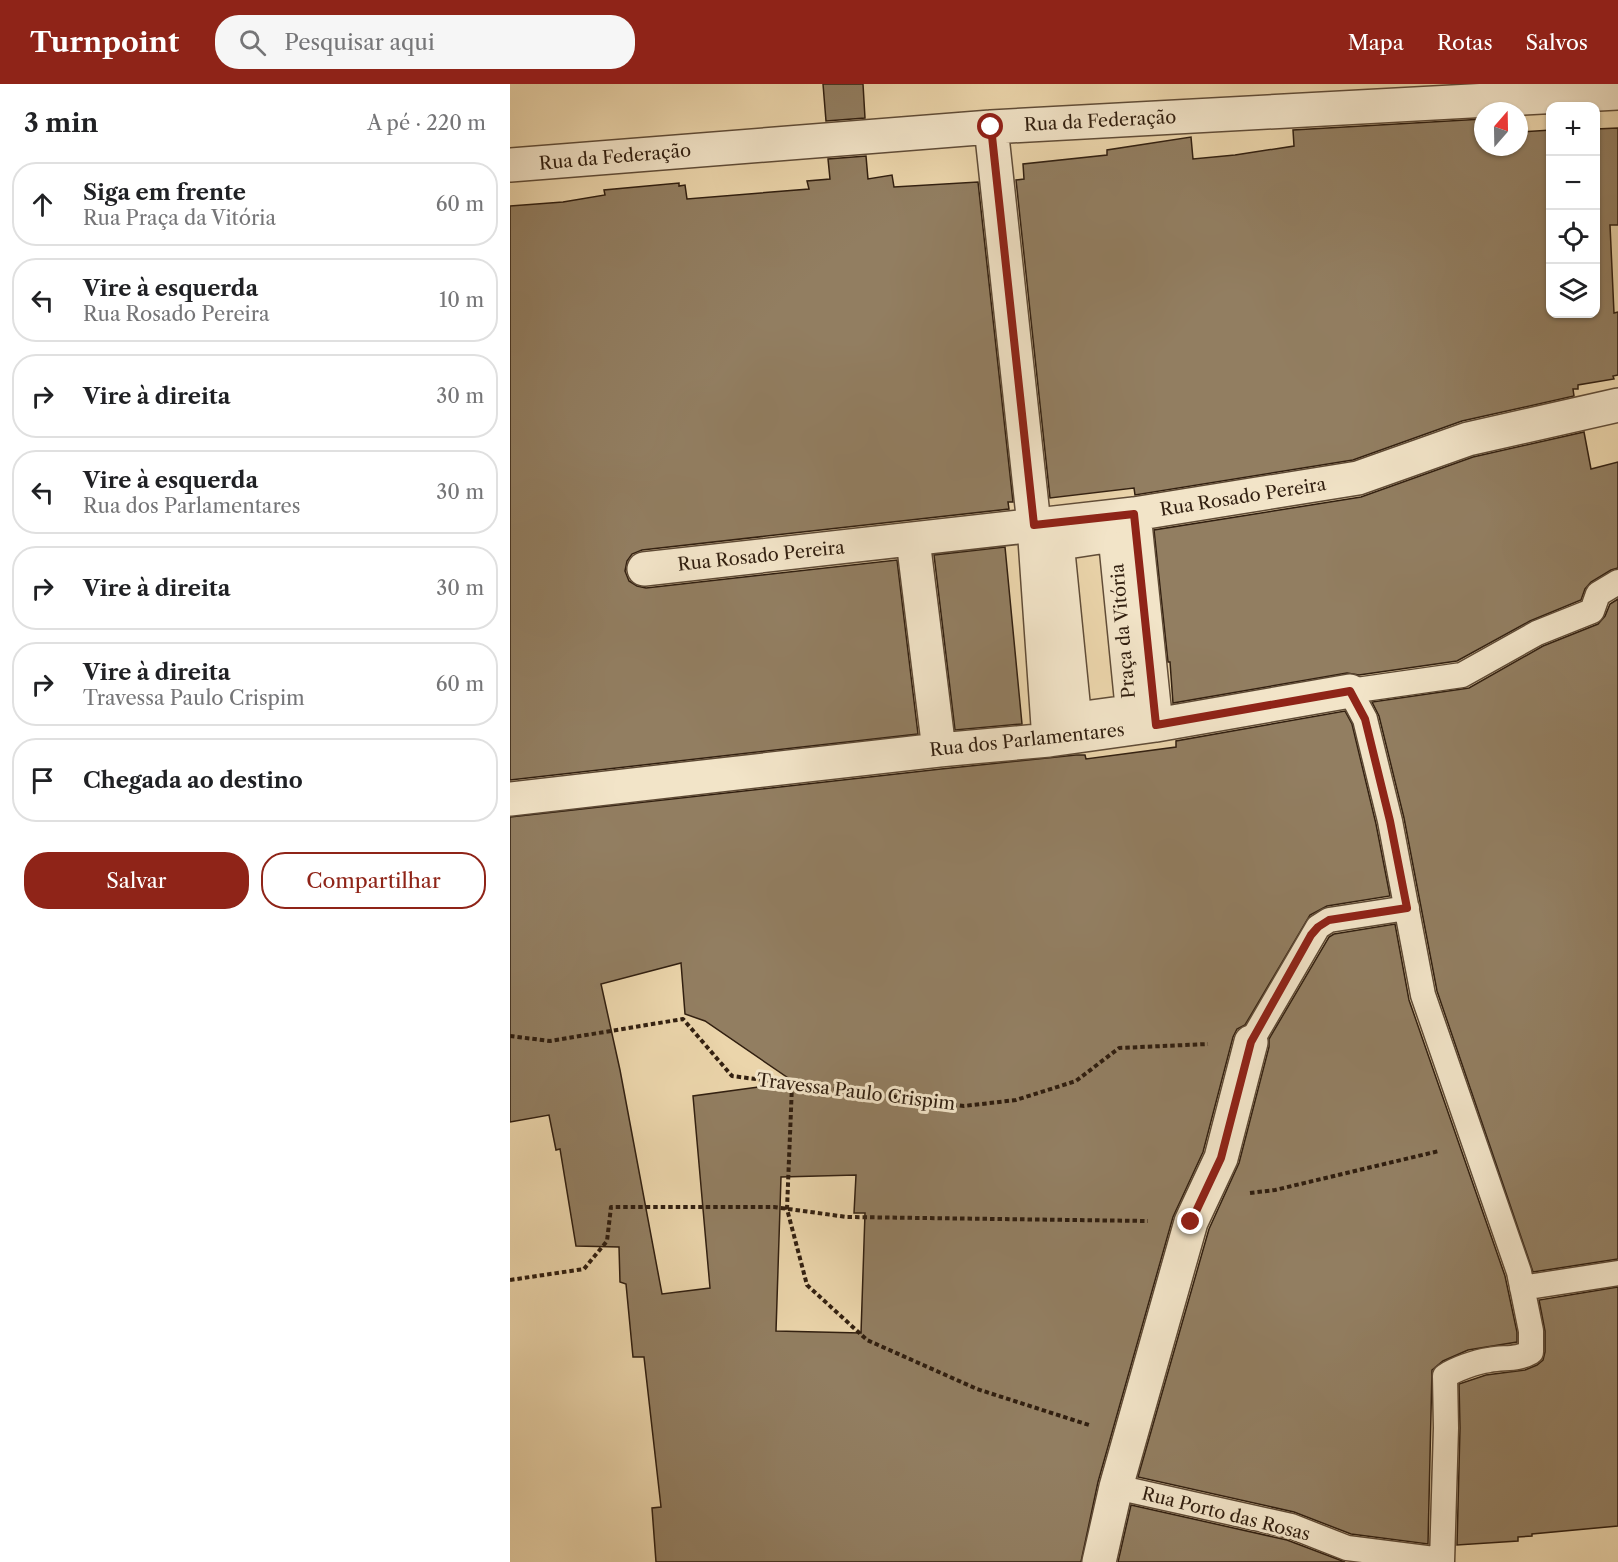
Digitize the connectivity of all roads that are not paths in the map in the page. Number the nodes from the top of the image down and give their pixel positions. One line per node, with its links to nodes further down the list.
1 (1618, 93): 2 (street, Rua da Federação)
2 (1281, 97): 3 (street, Rua da Federação)
3 (991, 127): 4 (street, Rua da Federação); 7 (street)
4 (510, 165)
5 (1618, 405): 6 (street, Rua Rosado Pereira)
6 (1134, 514): 7 (street, Rua Rosado Pereira); 13 (street)
7 (1034, 525): 8 (street, Rua Rosado Pereira); 14 (street)
8 (913, 540): 10 (street, Rua Rosado Pereira); 15 (street)
9 (1058, 552): 9 (street, Praça da Vitória)
10 (644, 569)
11 (1618, 582): 12 (lane, Rua dos Parlamentares)
12 (1350, 691): 13 (street, Rua dos Parlamentares); 17 (lane)
13 (1156, 725): 14 (street, Rua dos Parlamentares)
14 (1049, 740): 15 (street, Rua dos Parlamentares)
15 (939, 750): 16 (street, Rua dos Parlamentares)
16 (510, 799)
17 (1407, 908): 18 (lane); 20 (lane)
18 (1251, 1042): 21 (street)
19 (1618, 1273): 20 (lane)
20 (1522, 1288): 22 (lane)
21 (1116, 1487): 22 (lane, Rua Porto das Rosas); 23 (street)
22 (1442, 1561)
23 (1099, 1562)

